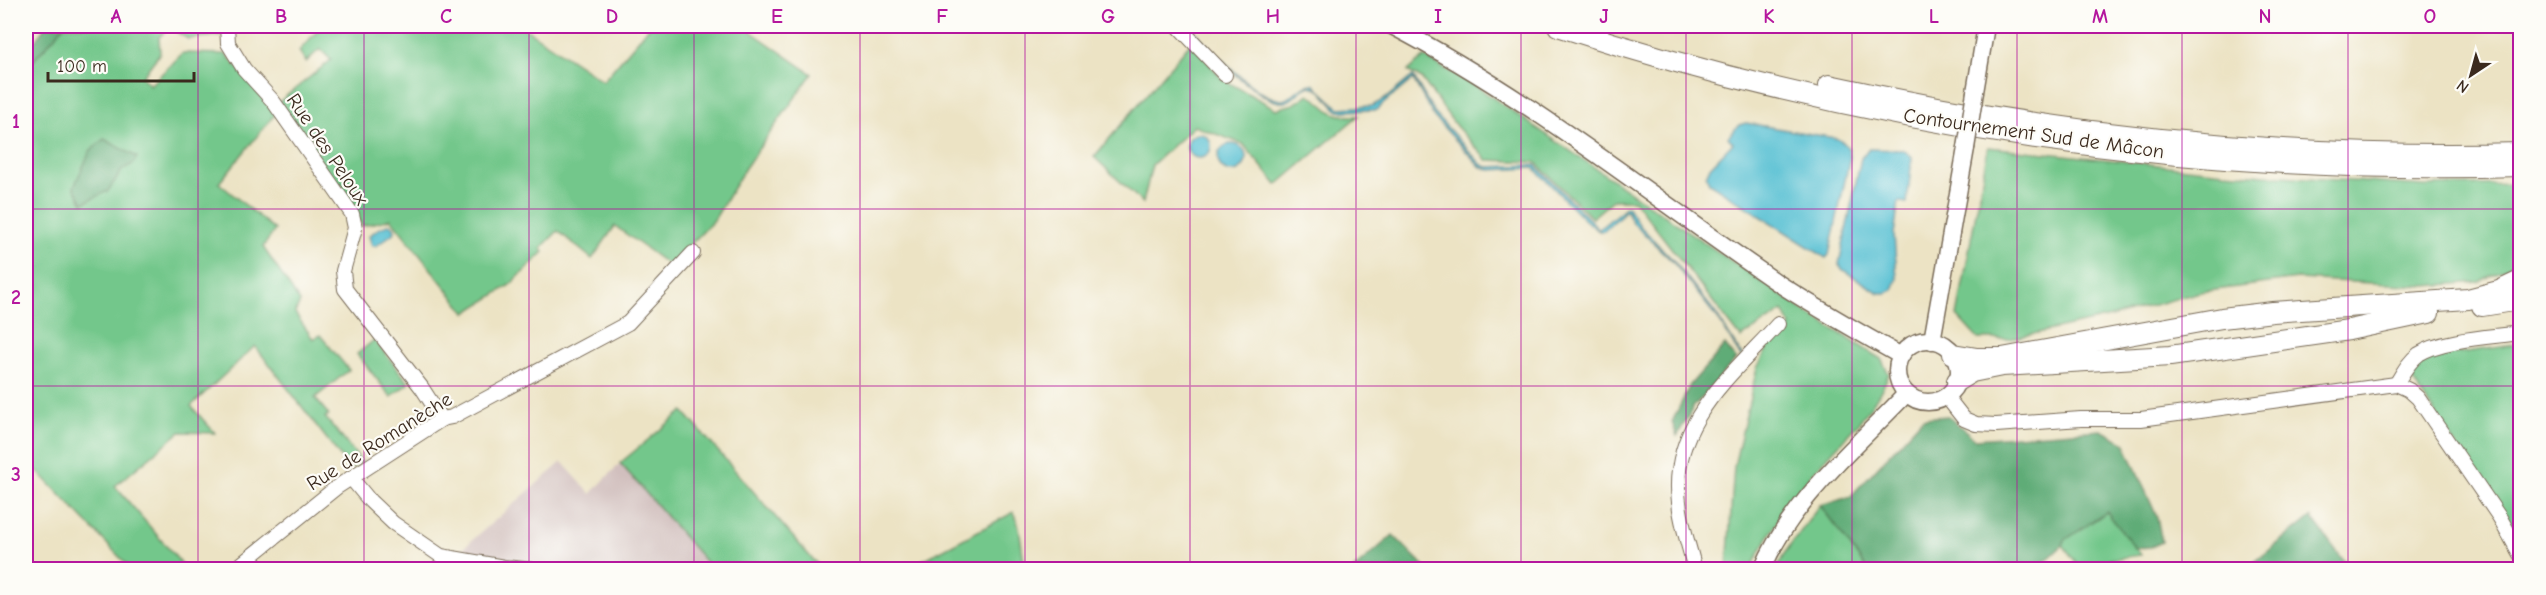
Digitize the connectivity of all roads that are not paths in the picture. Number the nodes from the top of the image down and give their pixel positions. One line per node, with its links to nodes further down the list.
1 (226, 26): 21 (street, Rue des Peloux)
2 (1178, 26): 7 (street)
3 (1392, 26): 17 (main road)
4 (1558, 26): 9 (highway, Contournement Sud de Mâcon)
5 (1603, 26): 8 (highway, Contournement Sud de Mâcon)
6 (1986, 26): 15 (main road, bridge)
7 (1225, 75)
8 (2520, 153)
9 (2520, 166)
10 (693, 253): 21 (street, Rue de Romanèche)
11 (2520, 281): 16 (highway)
12 (2520, 300): 19 (highway)
13 (1778, 324): 27 (street)
14 (2520, 333): 18 (street)
15 (1932, 341): 16 (main road); 17 (main road)
16 (1953, 354): 19 (main road)
17 (1901, 356): 20 (main road)
18 (2396, 384): 19 (street); 23 (street)
19 (1952, 389): 20 (main road)
20 (1906, 394): 28 (main road)
21 (442, 419): 22 (street, Rue de Romanèche)
22 (351, 478): 24 (street, Rue de Romanèche); 26 (street)
23 (2520, 554)
24 (250, 564): 25 (street, Rue de Romanèche)
25 (234, 570)
26 (534, 570)
27 (1695, 570)
28 (1762, 570)

